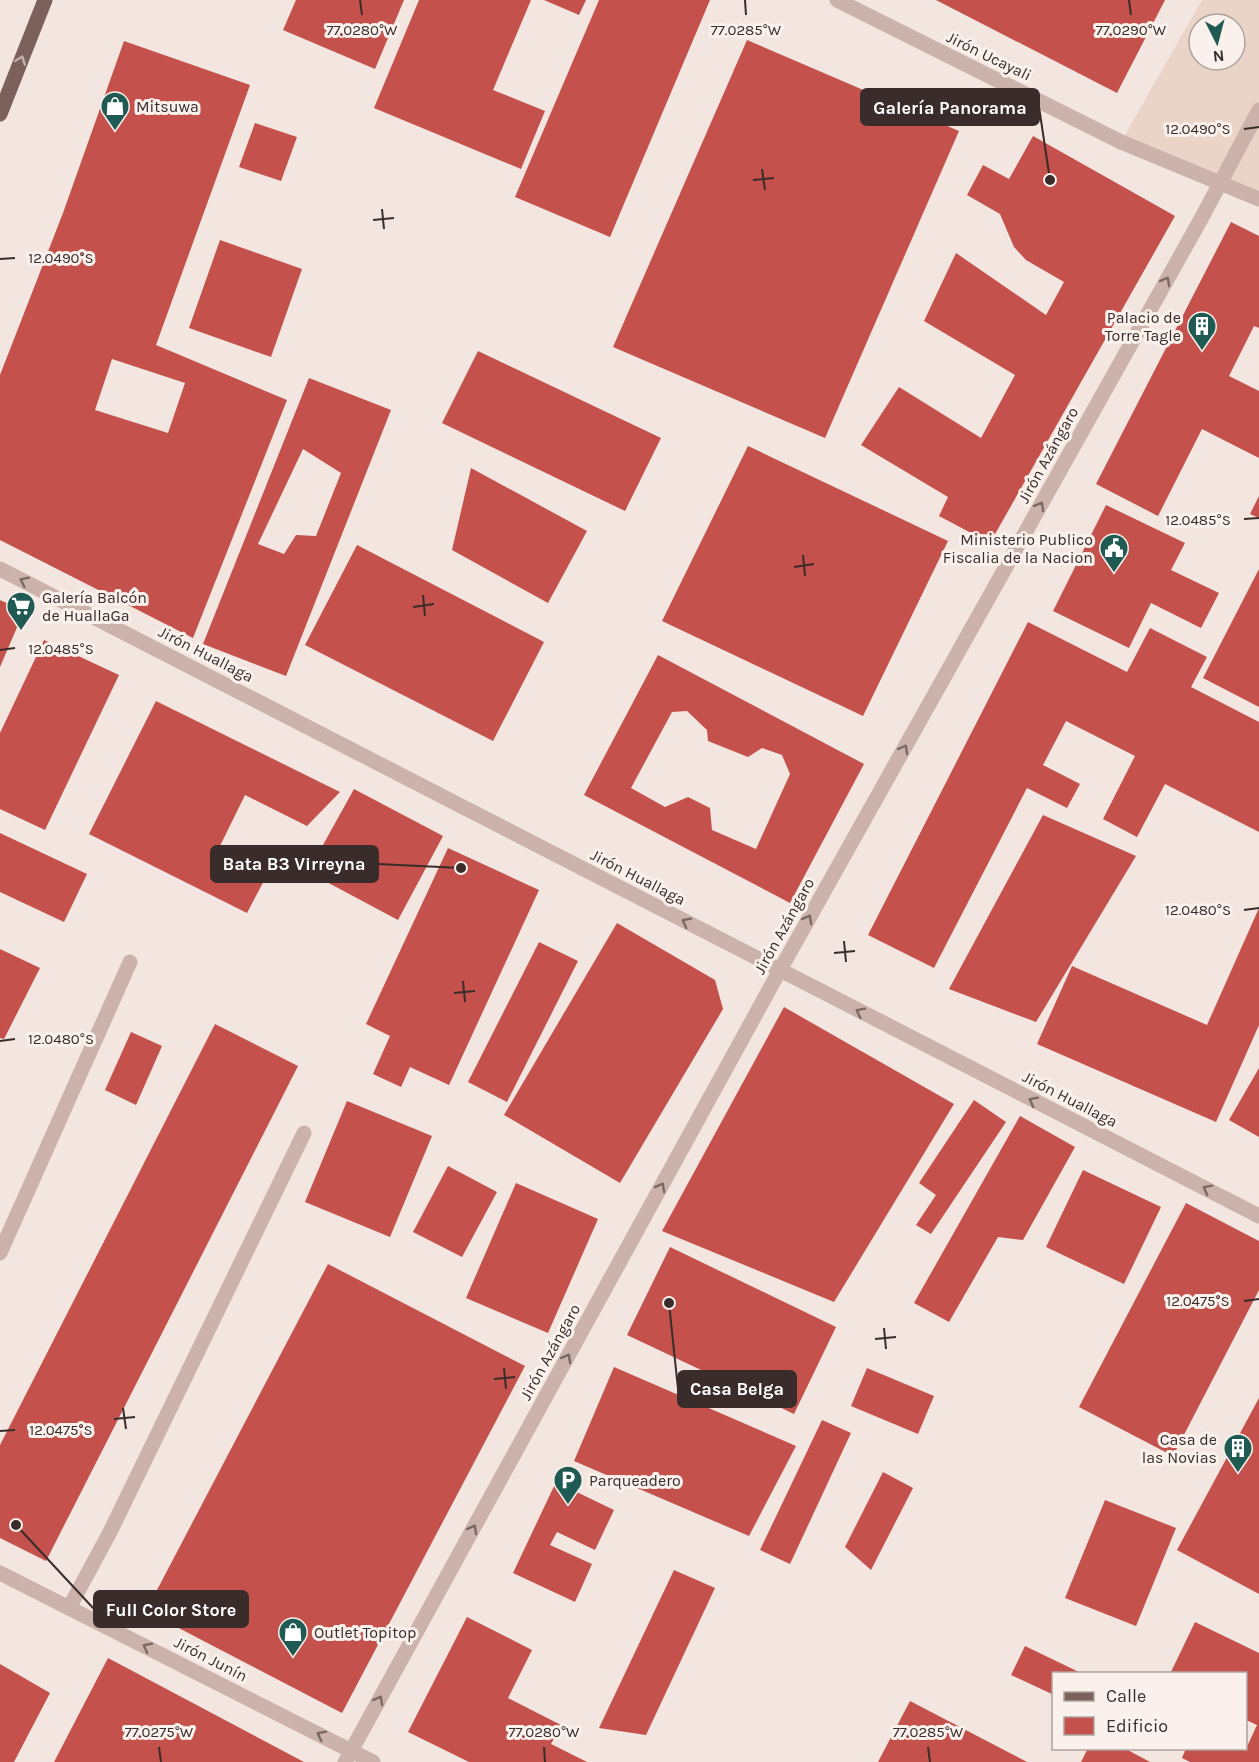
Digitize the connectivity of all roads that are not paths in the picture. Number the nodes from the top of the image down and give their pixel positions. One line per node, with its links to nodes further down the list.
1 (45, 0): 4 (main road, one-way to 1)
2 (837, 0): 5 (street, Jirón Ucayali)
3 (1259, 110): 5 (street, Jirón Azángaro)
4 (0, 114)
5 (1220, 183): 6 (street, Jirón Ucayali); 9 (street, Jirón Azángaro, one-way to 5)
6 (1259, 199)
7 (0, 569): 9 (street, Jirón Huallaga, one-way to 7)
8 (130, 962): 12 (street)
9 (780, 970): 11 (street, Jirón Huallaga, one-way to 9); 15 (street, Jirón Azángaro, one-way to 9)
10 (304, 1133): 14 (street)
11 (1259, 1216)
12 (0, 1253)
13 (0, 1573): 14 (street, Jirón Junín)
14 (69, 1608): 15 (street, Jirón Junín, one-way to 14)
15 (348, 1756): 16 (street, Jirón Junín)
16 (373, 1762)

